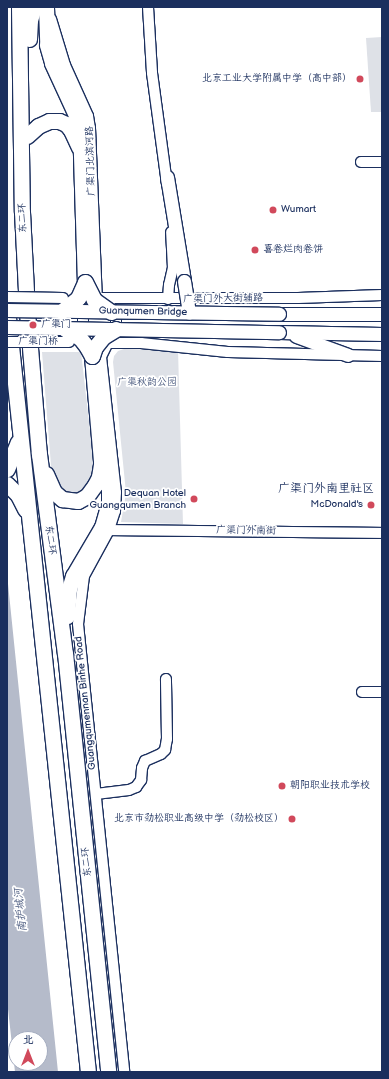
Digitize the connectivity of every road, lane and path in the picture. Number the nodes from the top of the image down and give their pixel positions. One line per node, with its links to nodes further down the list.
1 (19, 7): 10 (highway, 东二环)
2 (47, 7): 6 (highway); 14 (street, 广渠门北滨河路)
3 (148, 7): 9 (street)
4 (31, 11): 5 (highway)
5 (27, 136): 6 (highway); 10 (highway)
6 (82, 155): 11 (highway)
7 (360, 162): 8 (street)
8 (382, 162)
9 (167, 177): 15 (street); 19 (main road, bridge)
10 (22, 212): 32 (highway, 东二环)
11 (85, 282): 16 (highway, bridge); 18 (highway, bridge)
12 (382, 295): 15 (street, 广渠门外大街辅路)
13 (7, 296): 16 (street, bridge)
14 (94, 298): 15 (street, 广渠门外大街辅路); 16 (street, 广渠门外大街辅路); 27 (street, Guangqumennan Binhe Road); 28 (street)
15 (168, 299)
16 (63, 305): 17 (main road, Guanqumen Bridge, bridge); 18 (main road, Guanqumen Bridge, bridge)
17 (7, 309): 31 (highway, 东二环)
18 (111, 312): 19 (main road, Guanqumen Bridge, bridge)
19 (189, 313): 20 (main road, Guanqumen Bridge, bridge)
20 (382, 314)
21 (7, 327): 25 (main road, Guanqumen Bridge, bridge)
22 (116, 329): 23 (main road, Guanqumen Bridge, bridge); 25 (main road, Guanqumen Bridge, bridge); 28 (highway, bridge)
23 (283, 332): 24 (main road, Guanqumen Bridge); 29 (main road)
24 (382, 334)
25 (67, 335): 26 (street, 广渠门桥, bridge); 28 (highway, bridge)
26 (7, 342)
27 (107, 343): 28 (street); 29 (street); 37 (street, Guangqumennan Binhe Road)
28 (92, 350): 33 (highway)
29 (348, 355): 30 (street)
30 (382, 356)
31 (20, 437): 34 (highway); 36 (highway, 东二环)
32 (39, 454): 33 (highway); 39 (highway, 东二环)
33 (101, 461): 39 (highway)
34 (8, 467)
35 (10, 486): 36 (highway)
36 (30, 521): 44 (highway, 东二环)
37 (109, 530): 38 (street, 广渠门外南街); 43 (street, Guangqumennan Binhe Road)
38 (382, 533)
39 (65, 653): 45 (highway, 东二环)
40 (166, 679): 43 (street)
41 (362, 692): 42 (street)
42 (382, 692)
43 (96, 794): 46 (street, Guangqumennan Binhe Road)
44 (88, 1072)
45 (108, 1072)
46 (124, 1072)

